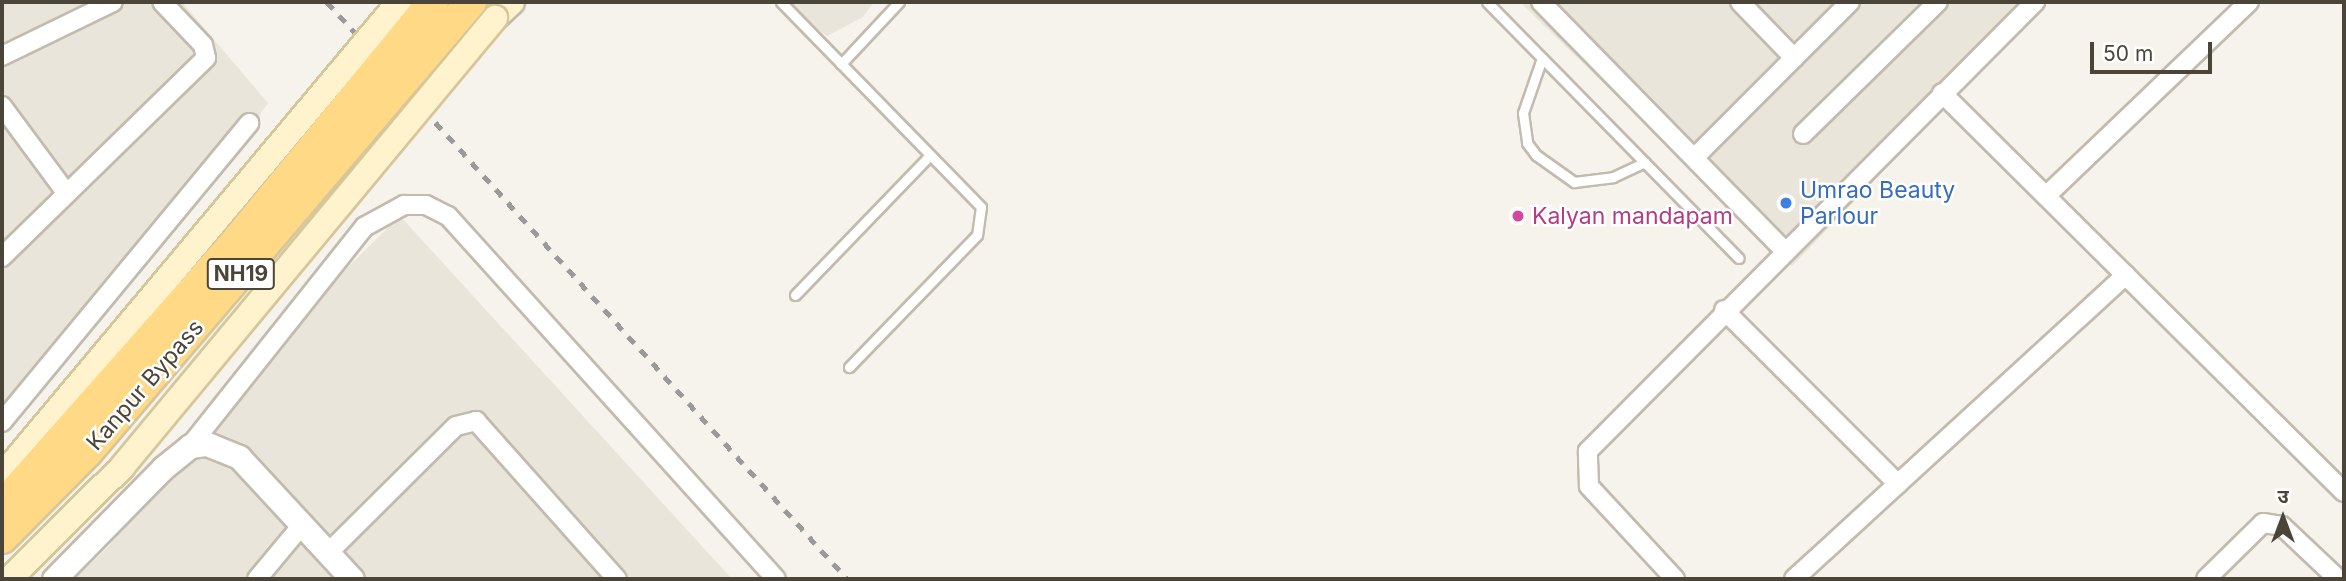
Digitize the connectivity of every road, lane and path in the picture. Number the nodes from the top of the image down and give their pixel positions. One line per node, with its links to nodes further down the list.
1 (113, 2): 15 (street)
2 (162, 2): 26 (street)
3 (399, 2): 37 (main road, bridge)
4 (433, 2): 40 (highway, Kanpur Bypass / NH19, bridge)
5 (781, 2): 18 (lane)
6 (899, 2): 18 (lane)
7 (1487, 2): 16 (lane)
8 (1541, 2): 24 (street)
9 (1740, 2): 17 (street)
10 (1938, 2): 22 (street)
11 (2035, 2): 19 (street)
12 (2249, 2): 27 (street)
13 (1840, 5): 17 (street)
14 (493, 7): 42 (highway, Kanpur Bypass / NH19, bridge); 44 (main road, bridge)
15 (2, 56)
16 (1542, 58): 25 (lane); 25 (lane)
17 (1794, 58): 24 (street)
18 (841, 64): 23 (lane)
19 (1942, 93): 27 (street); 28 (street)
20 (2, 106): 26 (street)
21 (249, 123): 35 (street)
22 (1803, 134)
23 (929, 155): 32 (lane); 34 (lane)
24 (1695, 158): 28 (street)
25 (1645, 162): 30 (lane)
26 (67, 194): 29 (street)
27 (2046, 196): 31 (street)
28 (1784, 250): 33 (street)
29 (2, 257)
30 (1739, 258)
31 (2126, 275): 38 (street); 39 (street)
32 (795, 295)
33 (1724, 310): 38 (street); 50 (street)
34 (849, 367)
35 (3, 419)
36 (190, 446): 41 (street); 45 (street); 49 (street)
37 (2, 476)
38 (1898, 485): 51 (street)
39 (2344, 492)
40 (2, 506)
41 (302, 525): 43 (street); 46 (street)
42 (2, 538)
43 (328, 553): 47 (street); 48 (street)
44 (9, 579)
45 (54, 579)
46 (257, 579)
47 (352, 579)
48 (617, 579)
49 (776, 579)
50 (1675, 579)
51 (1794, 579)
52 (2206, 579): 53 (street)
53 (2338, 579)

